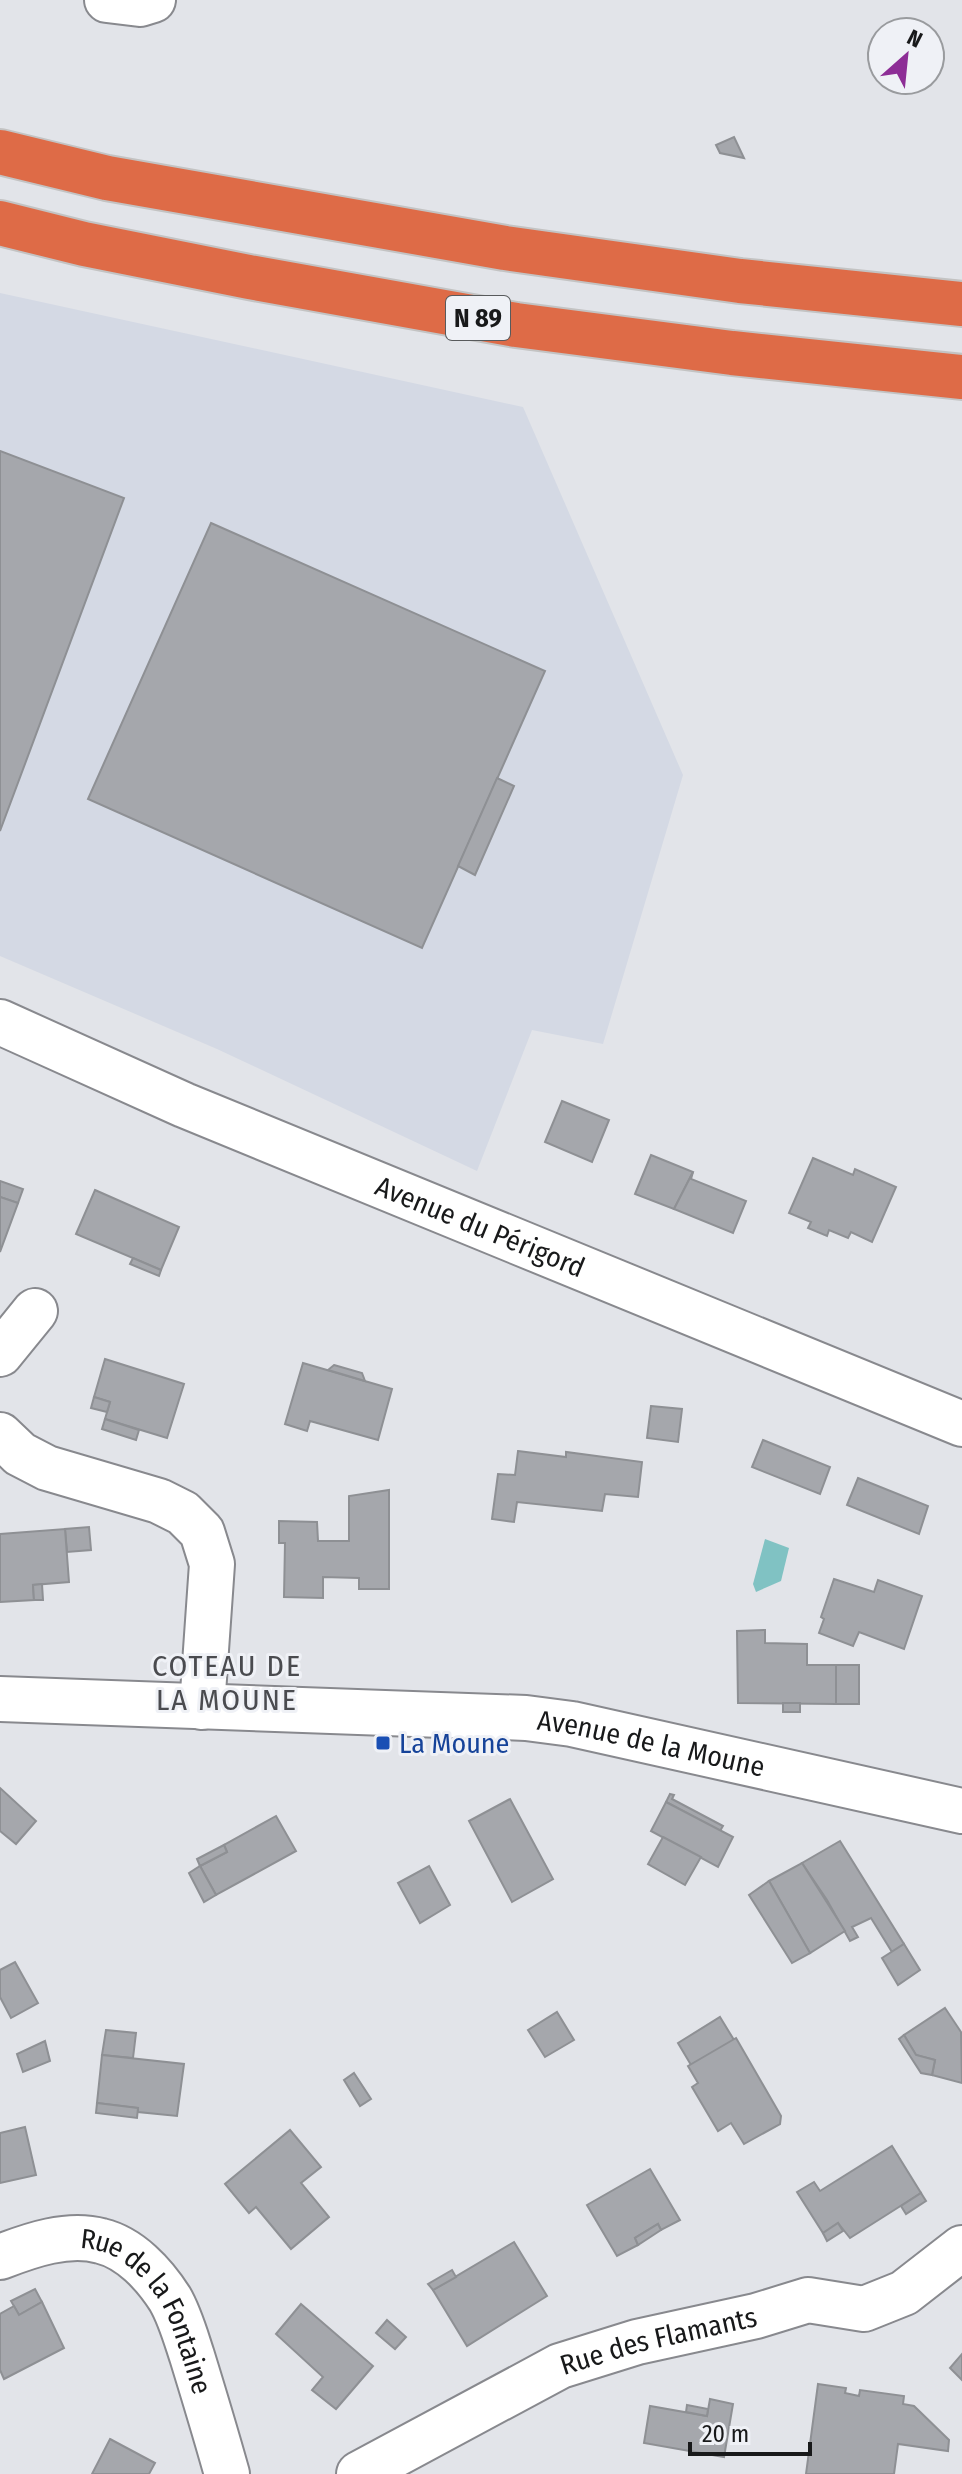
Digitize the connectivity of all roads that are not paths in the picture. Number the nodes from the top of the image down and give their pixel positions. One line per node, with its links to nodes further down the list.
1 (107, 0): 2 (street)
2 (153, 0)
3 (0, 152): 5 (highway)
4 (0, 223): 6 (highway, N 89)
5 (962, 304)
6 (962, 377)
7 (0, 1022): 10 (street, Avenue du Périgord)
8 (35, 1311): 9 (street)
9 (0, 1354)
10 (962, 1424)
11 (0, 1435): 13 (street)
12 (0, 1699): 13 (street, Avenue de la Moune)
13 (202, 1707): 14 (street, Avenue de la Moune)
14 (962, 1811)
15 (962, 2248): 18 (street, Rue des Flamants)
16 (0, 2257): 17 (street, Rue de la Fontaine)
17 (227, 2474)
18 (359, 2474)

